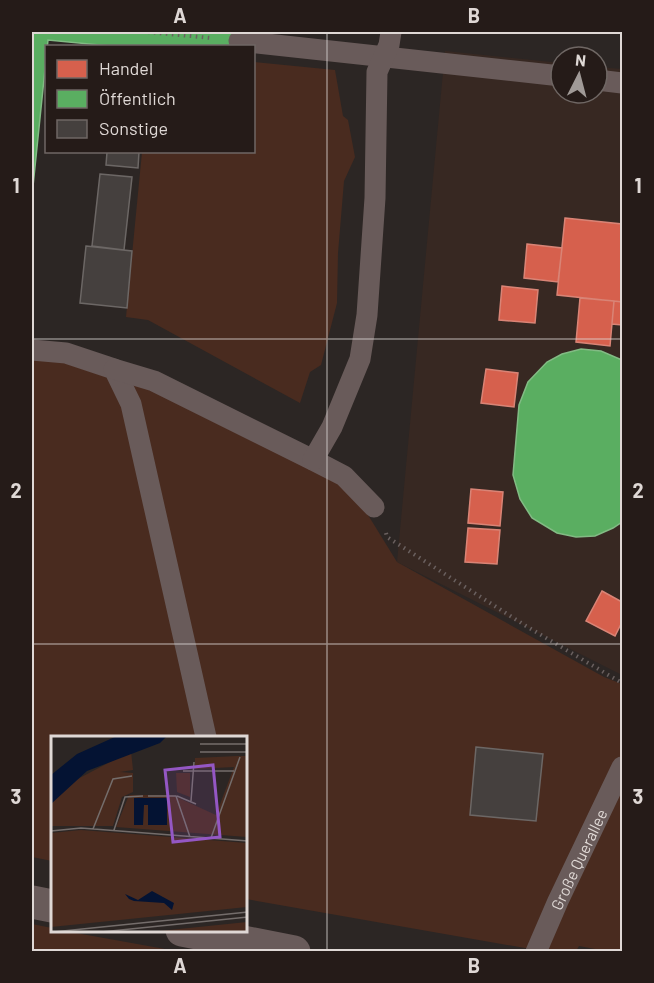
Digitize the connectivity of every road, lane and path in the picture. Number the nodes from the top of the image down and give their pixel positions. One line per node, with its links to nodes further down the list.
1 (148, 32): 3 (path)
2 (391, 32): 5 (lane)
3 (245, 38): 4 (lane)
4 (329, 41): 5 (lane)
5 (383, 58): 6 (lane); 9 (lane)
6 (549, 75)
7 (32, 350): 8 (lane)
8 (114, 369): 9 (lane); 12 (lane)
9 (313, 460): 10 (lane)
10 (374, 507): 11 (path)
11 (622, 683)
12 (206, 736)
13 (622, 767): 19 (lane, Große Querallee)
14 (32, 902): 15 (street)
15 (51, 906)
16 (201, 932): 17 (street)
17 (239, 936): 18 (street)
18 (294, 951)
19 (536, 951)

